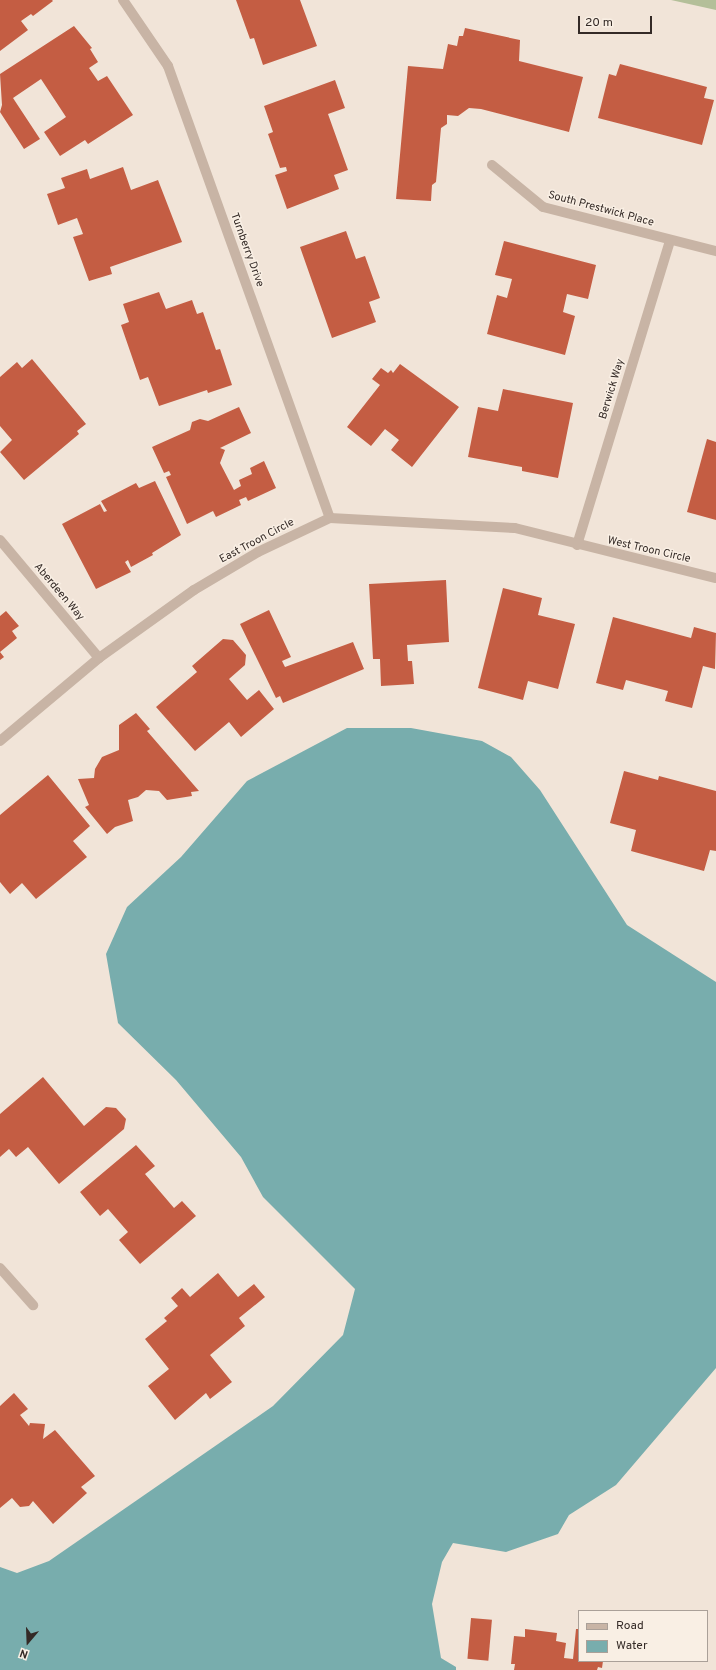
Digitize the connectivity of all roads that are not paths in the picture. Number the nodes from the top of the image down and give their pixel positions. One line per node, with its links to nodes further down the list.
1 (123, 0): 5 (street, Turnberry Drive)
2 (492, 165): 3 (street, South Prestwick Place)
3 (670, 240): 4 (street, South Prestwick Place); 7 (street, Berwick Way)
4 (716, 251)
5 (330, 518): 7 (street, East Troon Circle); 9 (street, East Troon Circle)
6 (0, 540): 9 (street, Aberdeen Way)
7 (577, 545): 8 (street, West Troon Circle)
8 (716, 578)
9 (99, 658): 10 (street, East Troon Circle)
10 (0, 741)
11 (0, 1268): 12 (street)
12 (33, 1305)

